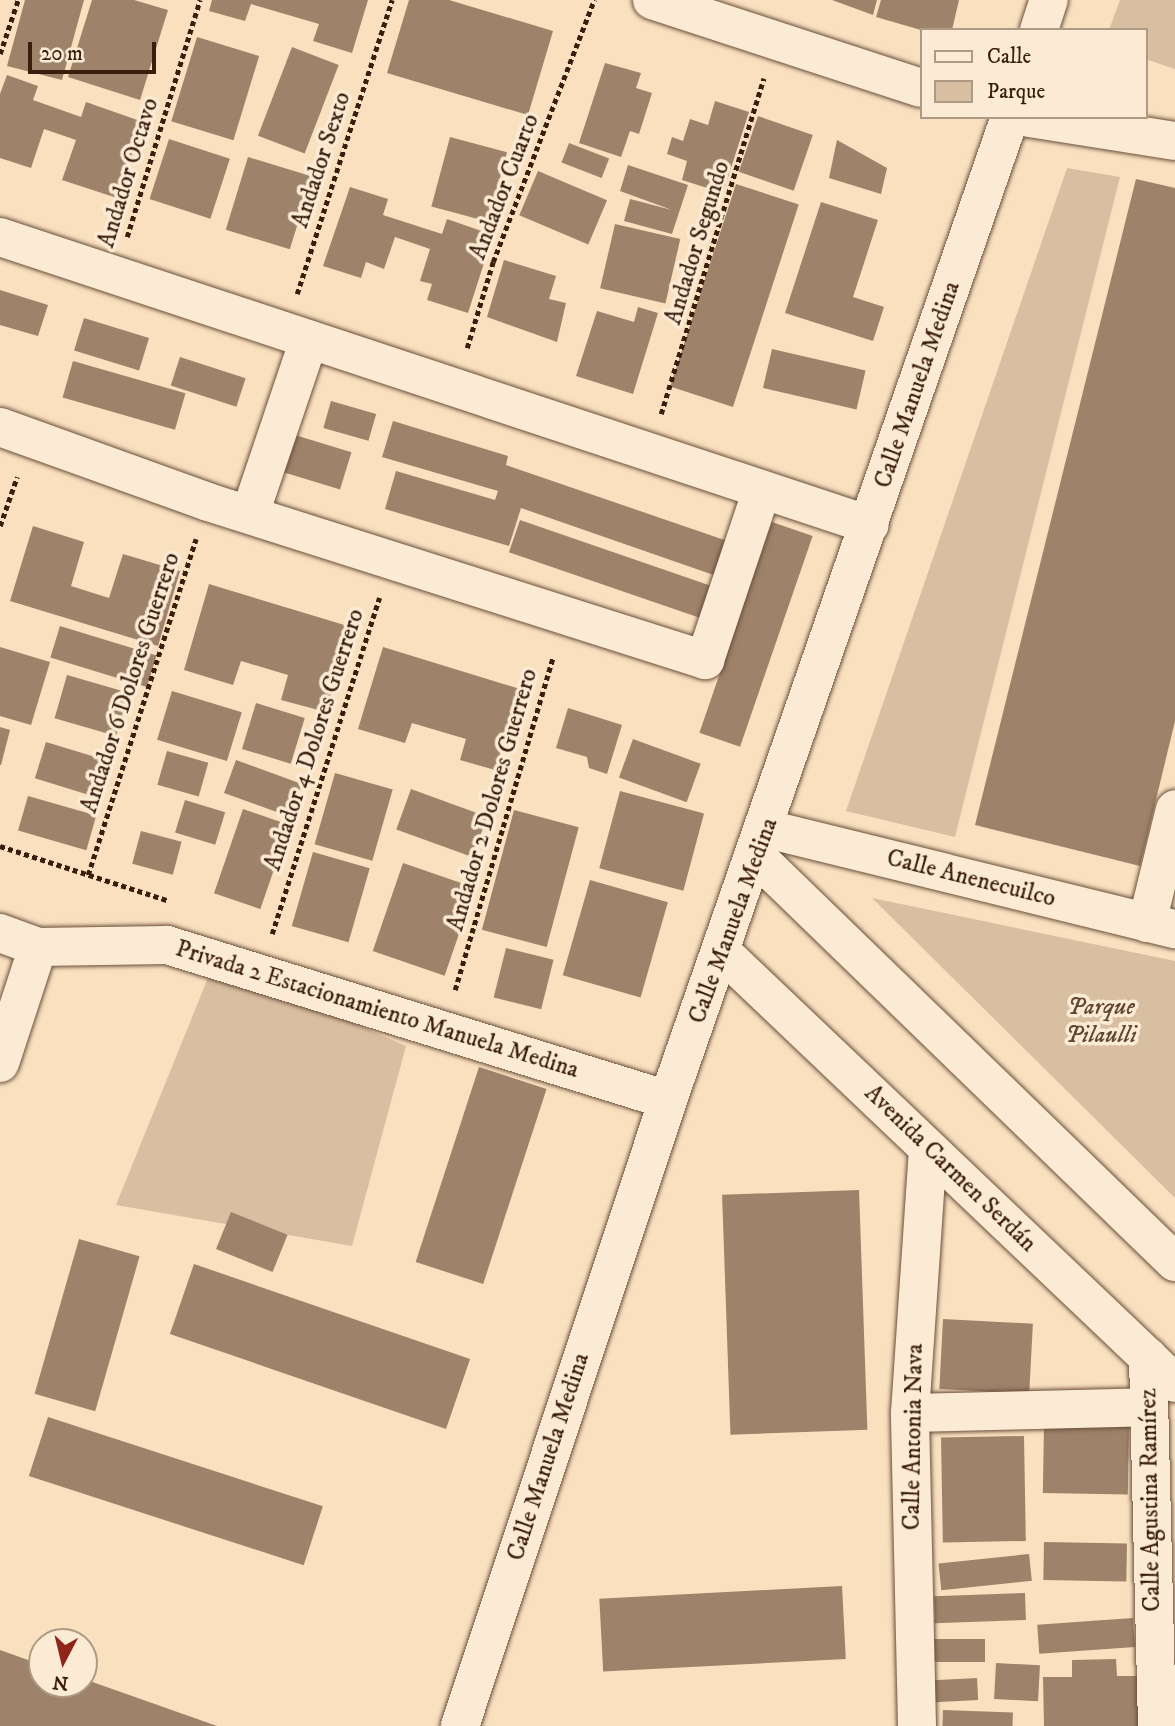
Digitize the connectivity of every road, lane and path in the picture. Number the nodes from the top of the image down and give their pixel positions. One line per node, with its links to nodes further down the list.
1 (18, 0): 9 (path)
2 (200, 0): 15 (path, Andador Octavo)
3 (392, 0): 16 (path, Andador Sexto)
4 (594, 0): 17 (path, Andador Cuarto)
5 (652, 0): 8 (street)
6 (1049, 0): 7 (street)
7 (1040, 28)
8 (771, 42): 10 (street); 19 (path, Andador Segundo)
9 (0, 54)
10 (920, 88)
11 (1009, 119): 23 (street, Calle Manuela Medina)
12 (1036, 119): 13 (street)
13 (1175, 141)
14 (0, 237): 15 (street)
15 (115, 275): 16 (street)
16 (297, 336): 17 (street); 22 (street)
17 (454, 389): 19 (street)
18 (15, 432): 21 (street); 24 (path)
19 (647, 452): 20 (street)
20 (762, 490): 23 (street); 26 (street)
21 (208, 502): 22 (street); 29 (path, Andador 6 Dolores Guerrero)
22 (250, 514): 25 (street)
23 (870, 525): 28 (street, Calle Manuela Medina)
24 (0, 526)
25 (392, 557): 26 (street); 32 (path, Andador 4 Dolores Guerrero)
26 (565, 615): 35 (path, Andador 2 Dolores Guerrero)
27 (1175, 809): 30 (street)
28 (762, 843): 30 (street, Calle Anenecuilco); 34 (street, Calle Manuela Medina); 39 (street)
29 (88, 875)
30 (1161, 926)
31 (0, 933): 33 (street, Privada 2 Estacionamiento Manuela Medina)
32 (272, 934)
33 (38, 947): 36 (street); 37 (street, Privada 2 Estacionamiento Manuela Medina)
34 (724, 954): 37 (street, Calle Manuela Medina); 38 (street, Avenida Carmen Serdán)
35 (453, 996)
36 (0, 1063)
37 (668, 1100): 44 (street, Calle Manuela Medina)
38 (928, 1149): 40 (street, Avenida Carmen Serdán); 42 (street, Calle Antonia Nava)
39 (1175, 1262)
40 (1148, 1357): 41 (street, Calle Agustina Ramírez)
41 (1162, 1395): 42 (street); 43 (street, Calle Agustina Ramírez)
42 (910, 1413): 45 (street, Calle Antonia Nava)
43 (1165, 1672): 46 (street, Calle Agustina Ramírez)
44 (460, 1726)
45 (917, 1726)
46 (1157, 1726)

